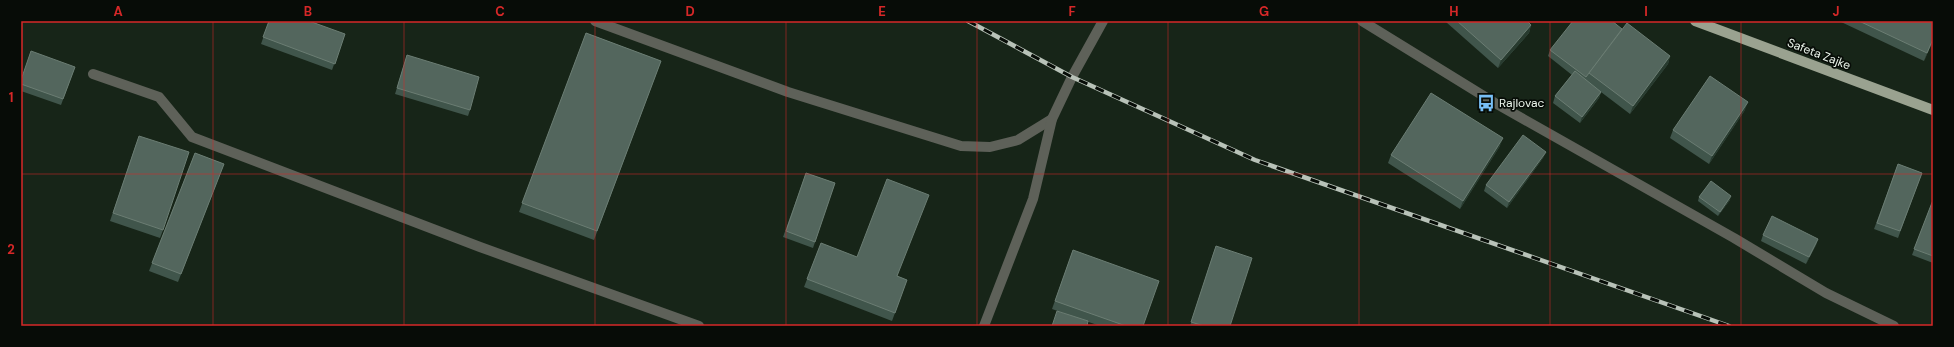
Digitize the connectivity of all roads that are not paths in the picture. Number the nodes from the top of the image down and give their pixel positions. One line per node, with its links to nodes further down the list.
1 (595, 21): 7 (lane)
2 (1103, 21): 7 (lane)
3 (1362, 21): 10 (lane)
4 (1696, 21): 6 (main road, Safeta Zajke)
5 (93, 74): 8 (lane)
6 (1933, 110)
7 (1052, 119): 9 (lane)
8 (699, 326)
9 (984, 326)
10 (1894, 326)

